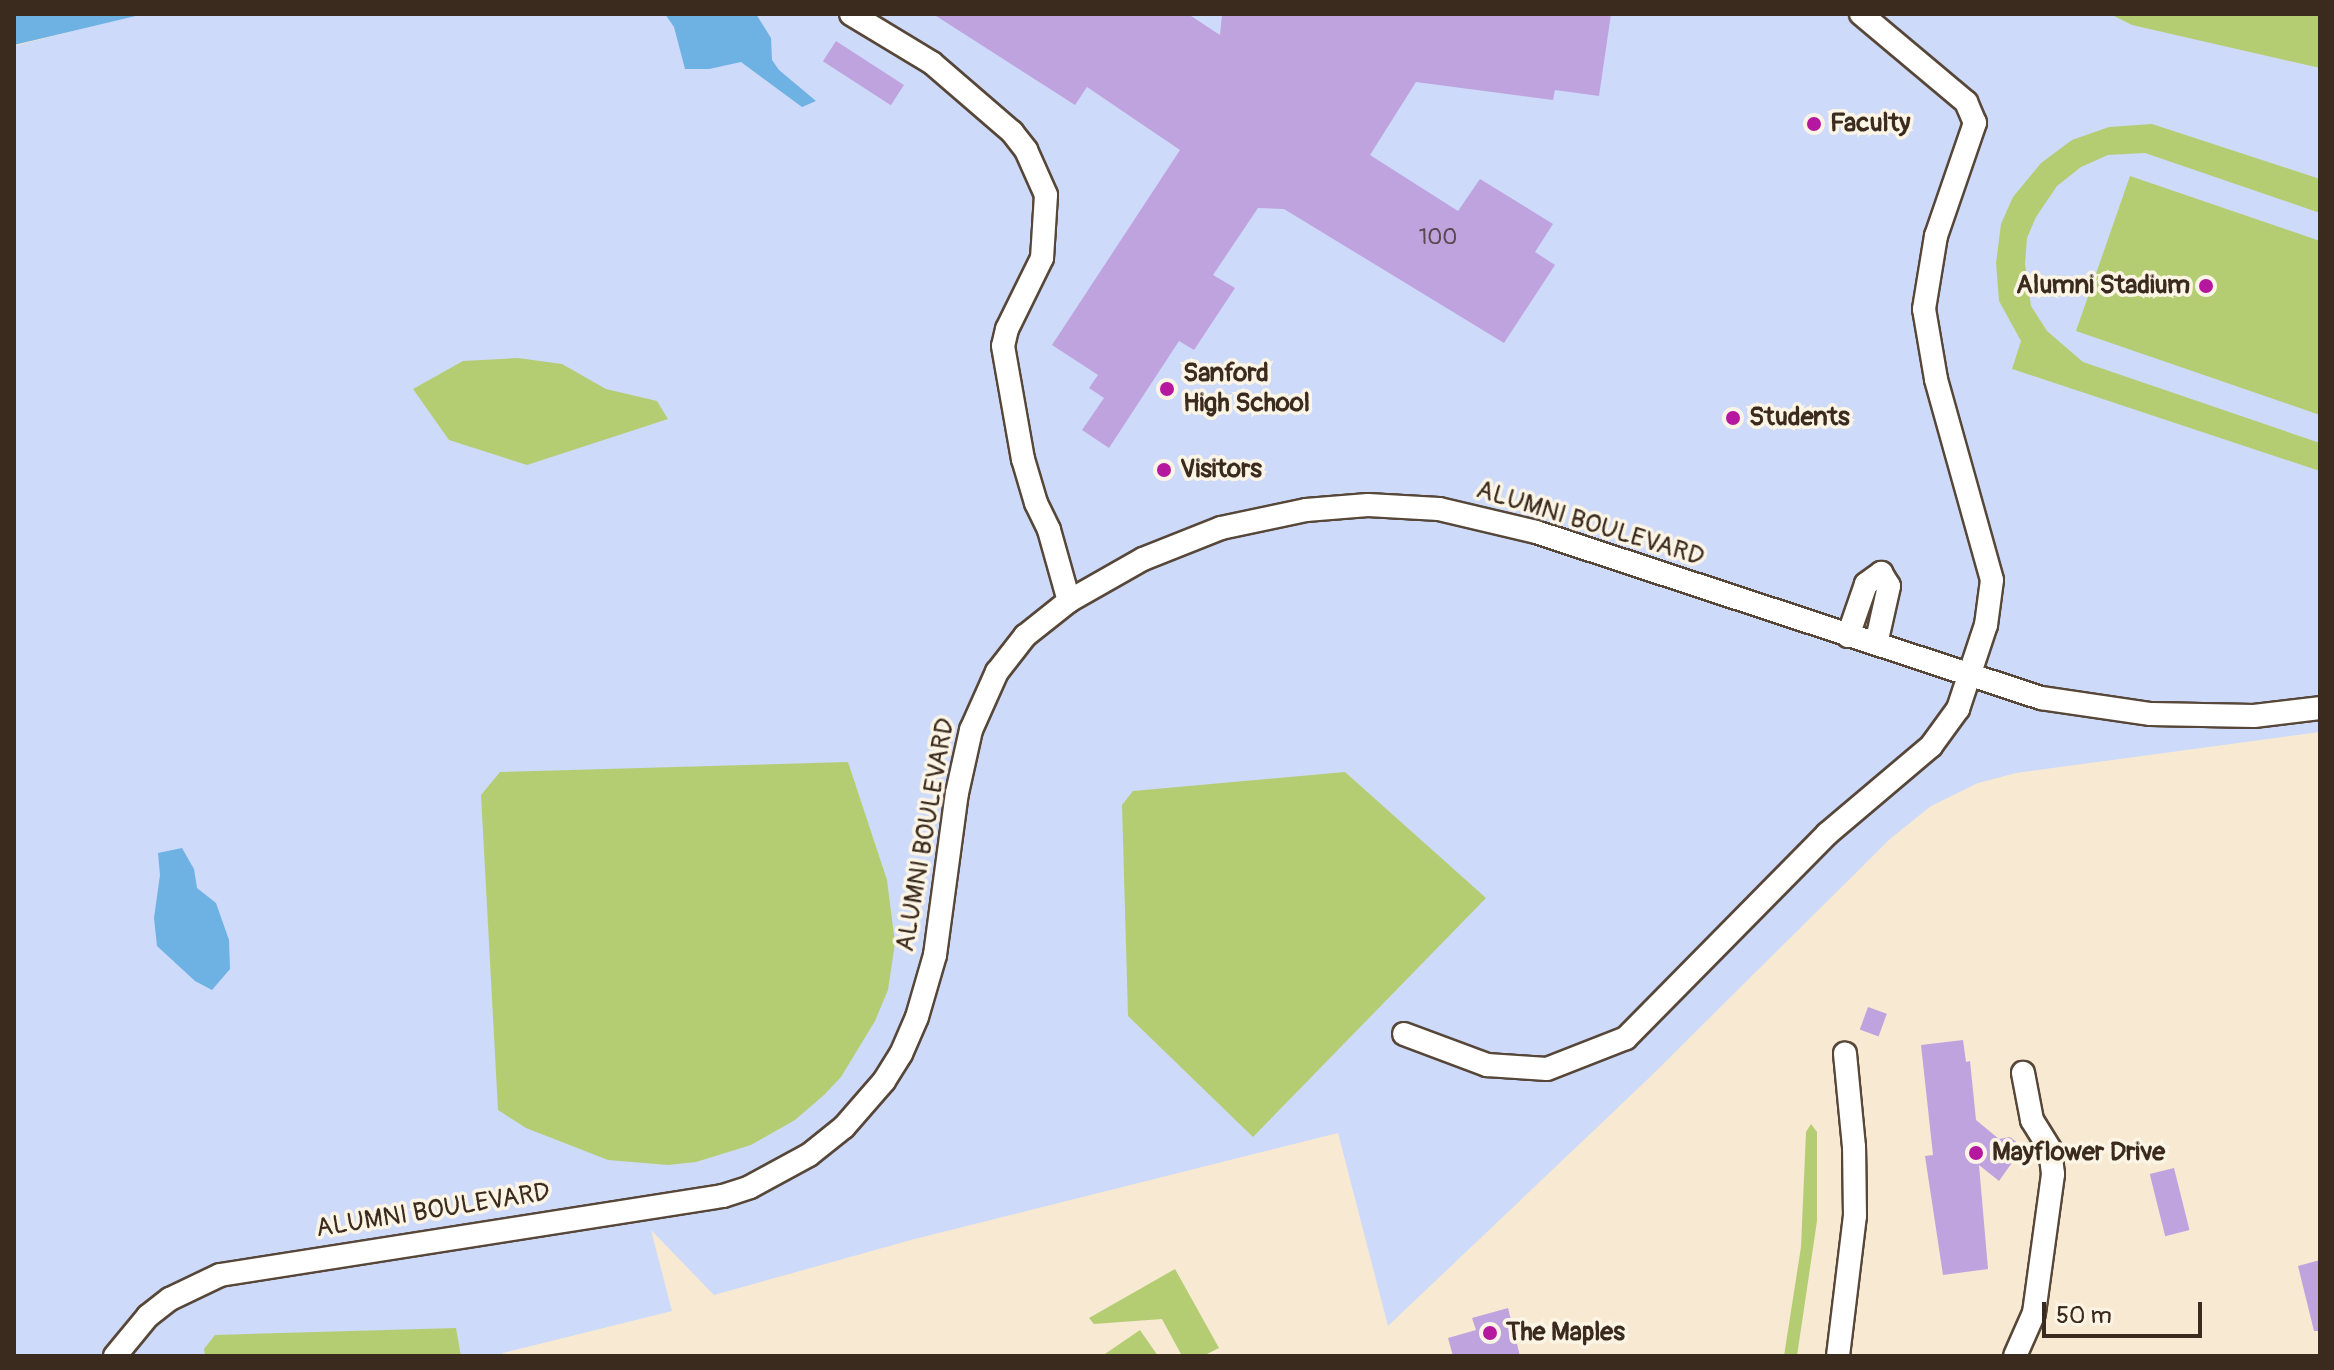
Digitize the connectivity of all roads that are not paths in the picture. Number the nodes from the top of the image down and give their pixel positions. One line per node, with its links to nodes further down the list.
1 (851, 14): 3 (street)
2 (1861, 14): 6 (street)
3 (1069, 601): 4 (street, ALUMNI BOULEVARD); 11 (street, ALUMNI BOULEVARD)
4 (1848, 636): 5 (street, ALUMNI BOULEVARD); 5 (street)
5 (1876, 644): 6 (street, ALUMNI BOULEVARD)
6 (1971, 674): 7 (street, ALUMNI BOULEVARD); 8 (street)
7 (2320, 708)
8 (1404, 1034)
9 (1845, 1053): 12 (street)
10 (2023, 1073): 13 (street)
11 (115, 1356)
12 (1838, 1356)
13 (2015, 1356)

